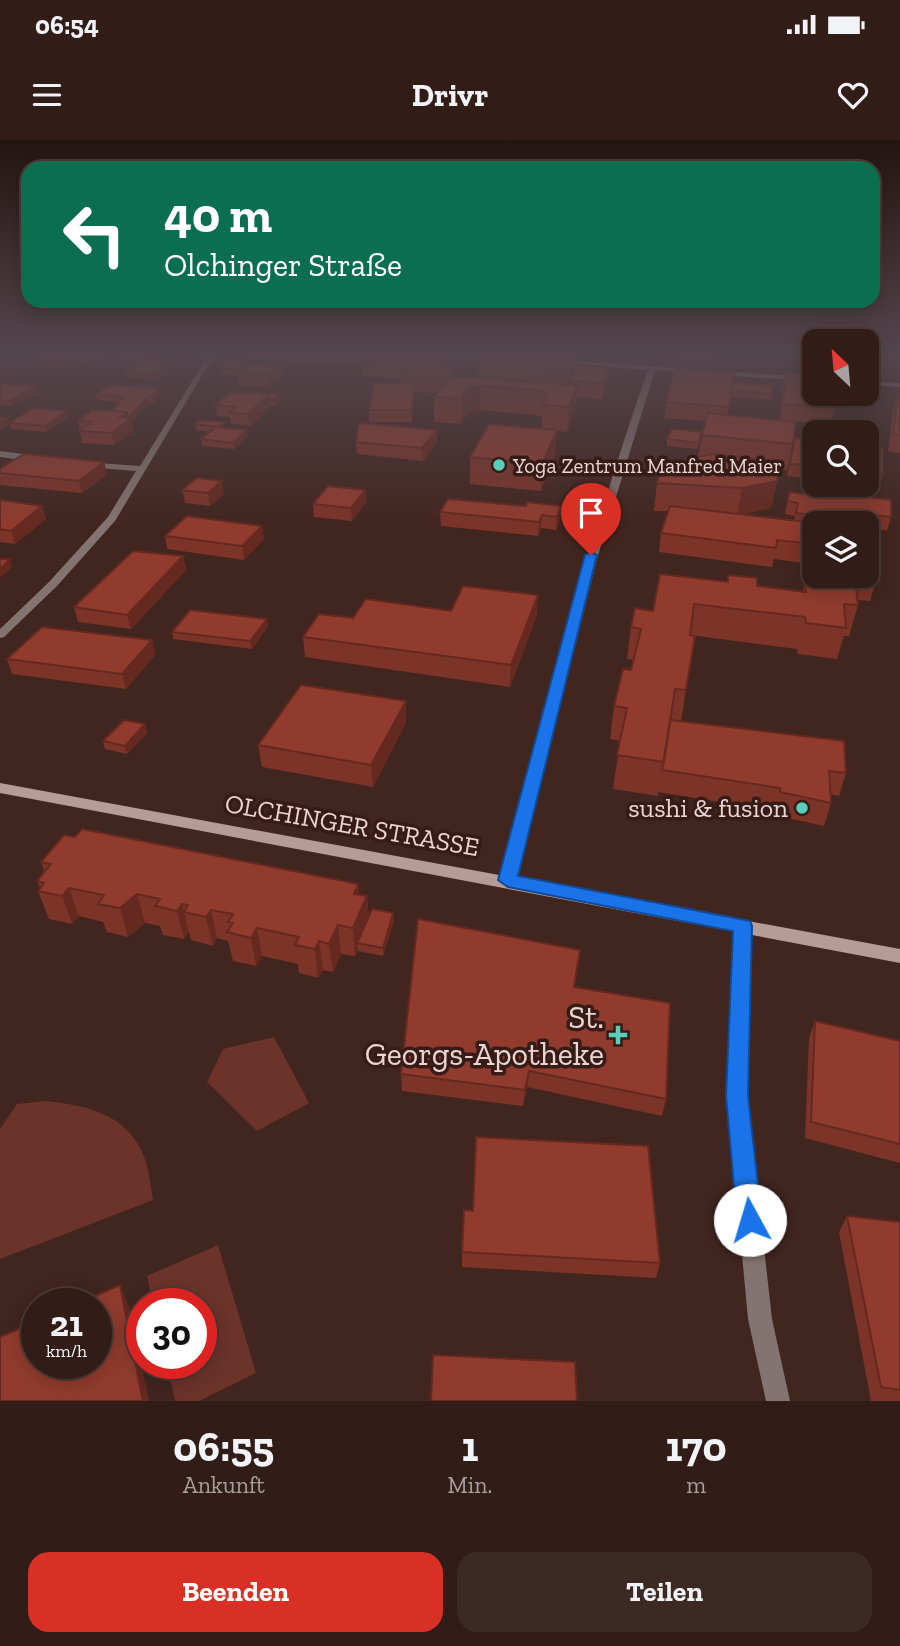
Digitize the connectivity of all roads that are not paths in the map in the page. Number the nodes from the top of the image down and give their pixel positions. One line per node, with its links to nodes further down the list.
1 (178, 411): 6 (street)
2 (636, 411): 9 (street)
3 (0, 454): 4 (street)
4 (51, 460)
5 (77, 463): 6 (street)
6 (141, 470): 7 (street)
7 (0, 635)
8 (0, 788): 9 (main road, OLCHINGER STRASSE)
9 (508, 880): 10 (main road, OLCHINGER STRASSE)
10 (743, 926): 11 (main road, OLCHINGER STRASSE); 12 (street)
11 (900, 956)
12 (778, 1401)

